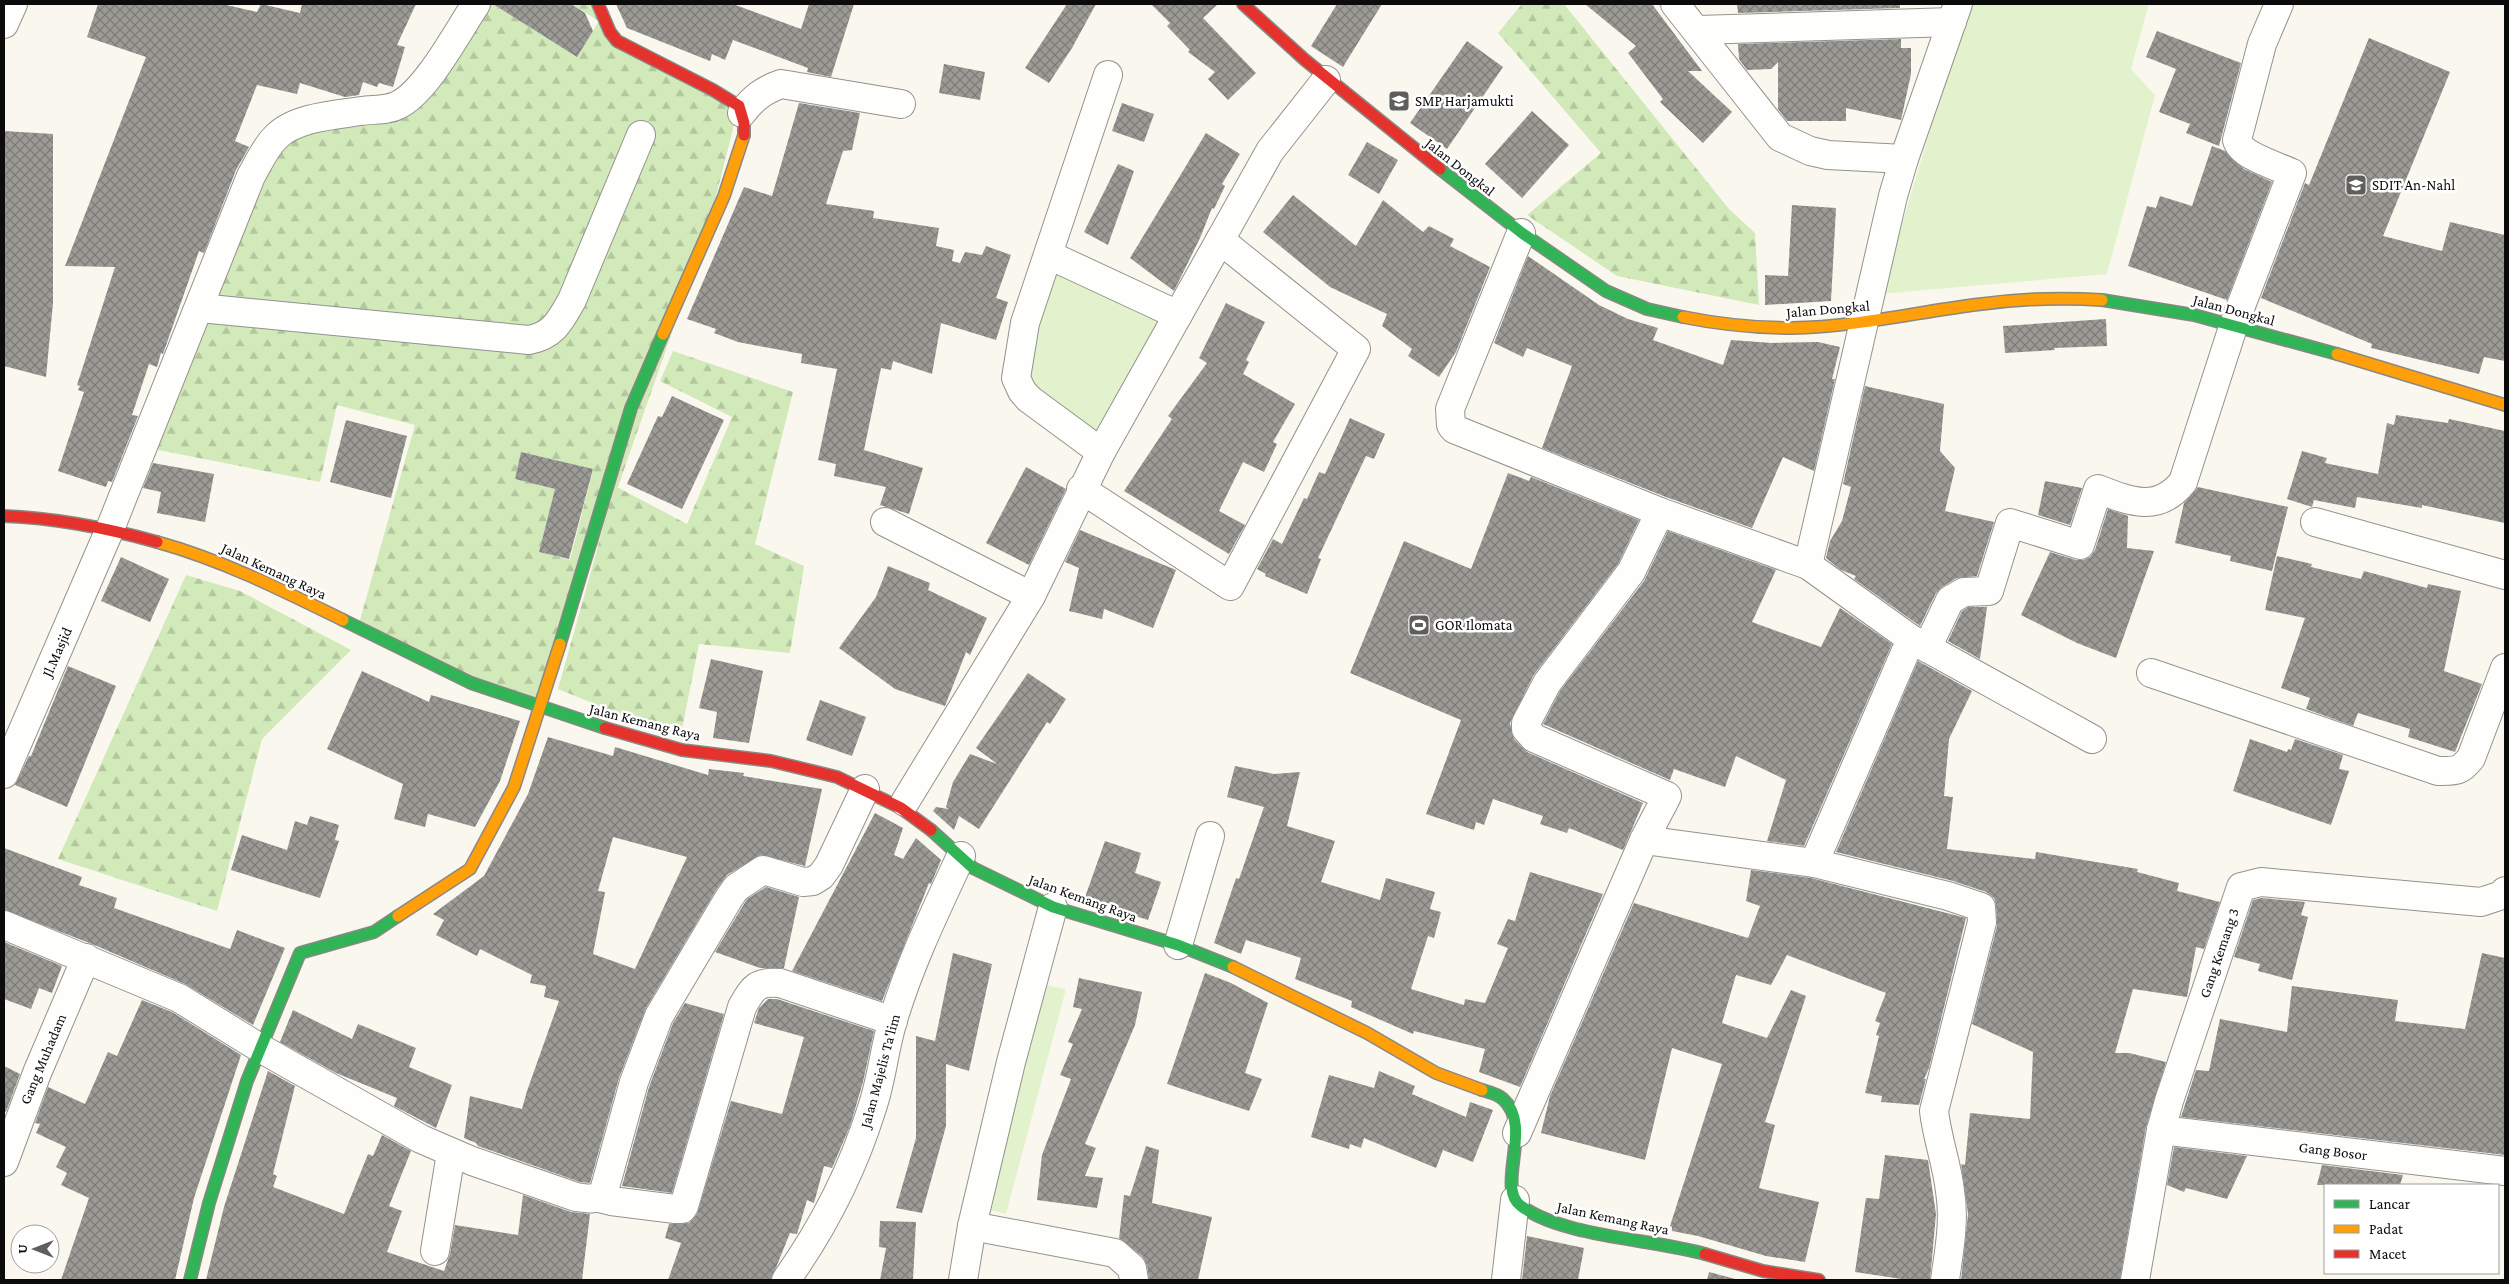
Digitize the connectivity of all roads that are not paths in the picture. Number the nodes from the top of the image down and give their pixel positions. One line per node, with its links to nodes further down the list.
1 (13, 4): 8 (street)
2 (476, 4): 19 (street, Jl.Masjid)
3 (598, 4): 13 (street)
4 (1243, 4): 11 (street, Jalan Dongkal)
5 (1676, 4): 9 (street)
6 (2279, 4): 22 (street)
7 (1955, 13): 9 (street); 15 (street)
8 (4, 24)
9 (1698, 30): 15 (street)
10 (1108, 75): 18 (street)
11 (1326, 80): 16 (street, Jalan Dongkal); 17 (street)
12 (901, 104): 13 (street)
13 (742, 113): 37 (street)
14 (640, 135): 19 (street)
15 (1904, 159): 21 (street)
16 (1521, 233): 21 (street, Jalan Dongkal); 26 (street)
17 (1220, 240): 20 (street); 25 (street)
18 (1049, 255): 20 (street); 24 (street)
19 (200, 308): 30 (street, Jl.Masjid)
20 (1178, 315): 24 (street)
21 (1864, 320): 22 (street, Jalan Dongkal); 31 (street)
22 (2234, 324): 23 (street, Jalan Dongkal); 34 (street)
23 (2505, 405)
24 (1101, 452): 25 (street)
25 (1081, 489): 33 (street)
26 (1660, 512): 31 (street); 43 (street)
27 (4, 516): 30 (street, Jalan Kemang Raya)
28 (885, 522): 33 (street)
29 (2315, 522): 32 (street)
30 (110, 529): 37 (street, Jalan Kemang Raya); 39 (street, Jl.Masjid)
31 (1808, 565): 34 (street)
32 (2505, 575)
33 (1031, 596): 41 (street)
34 (1919, 643): 38 (street); 45 (street)
35 (2505, 668): 36 (street)
36 (2151, 673)
37 (541, 707): 40 (street, Jalan Kemang Raya); 52 (street)
38 (2092, 739)
39 (4, 774)
40 (865, 789): 44 (street, Jalan Kemang Raya); 58 (street)
41 (905, 802)
42 (1210, 836): 49 (street)
43 (1644, 840): 45 (street); 54 (street)
44 (961, 856): 47 (street, Jalan Kemang Raya); 51 (street, Jalan Majelis Ta'lim)
45 (1814, 863): 69 (street)
46 (2505, 890): 53 (street, Gang Kemang 3)
47 (1053, 907): 49 (street, Jalan Kemang Raya); 60 (street)
48 (4, 925): 50 (street)
49 (1178, 945): 54 (street, Jalan Kemang Raya)
50 (86, 958): 52 (street); 56 (street, Gang Muhadam)
51 (892, 1021): 58 (street); 64 (street, Jalan Majelis Ta'lim)
52 (260, 1048): 55 (street); 63 (street)
53 (2161, 1130): 57 (street, Gang Bosor); 70 (street, Gang Kemang 3)
54 (1517, 1133): 59 (street, Jalan Kemang Raya)
55 (451, 1153): 58 (street); 61 (street)
56 (4, 1162)
57 (2505, 1171)
58 (599, 1198)
59 (1514, 1200): 62 (street, Jalan Kemang Raya); 67 (street)
60 (972, 1226): 65 (street); 66 (street)
61 (435, 1251)
62 (1761, 1276): 68 (street, Jalan Kemang Raya)
63 (190, 1280)
64 (786, 1280)
65 (963, 1280)
66 (1134, 1280)
67 (1506, 1280)
68 (1819, 1280)
69 (1944, 1280)
70 (2135, 1280)

